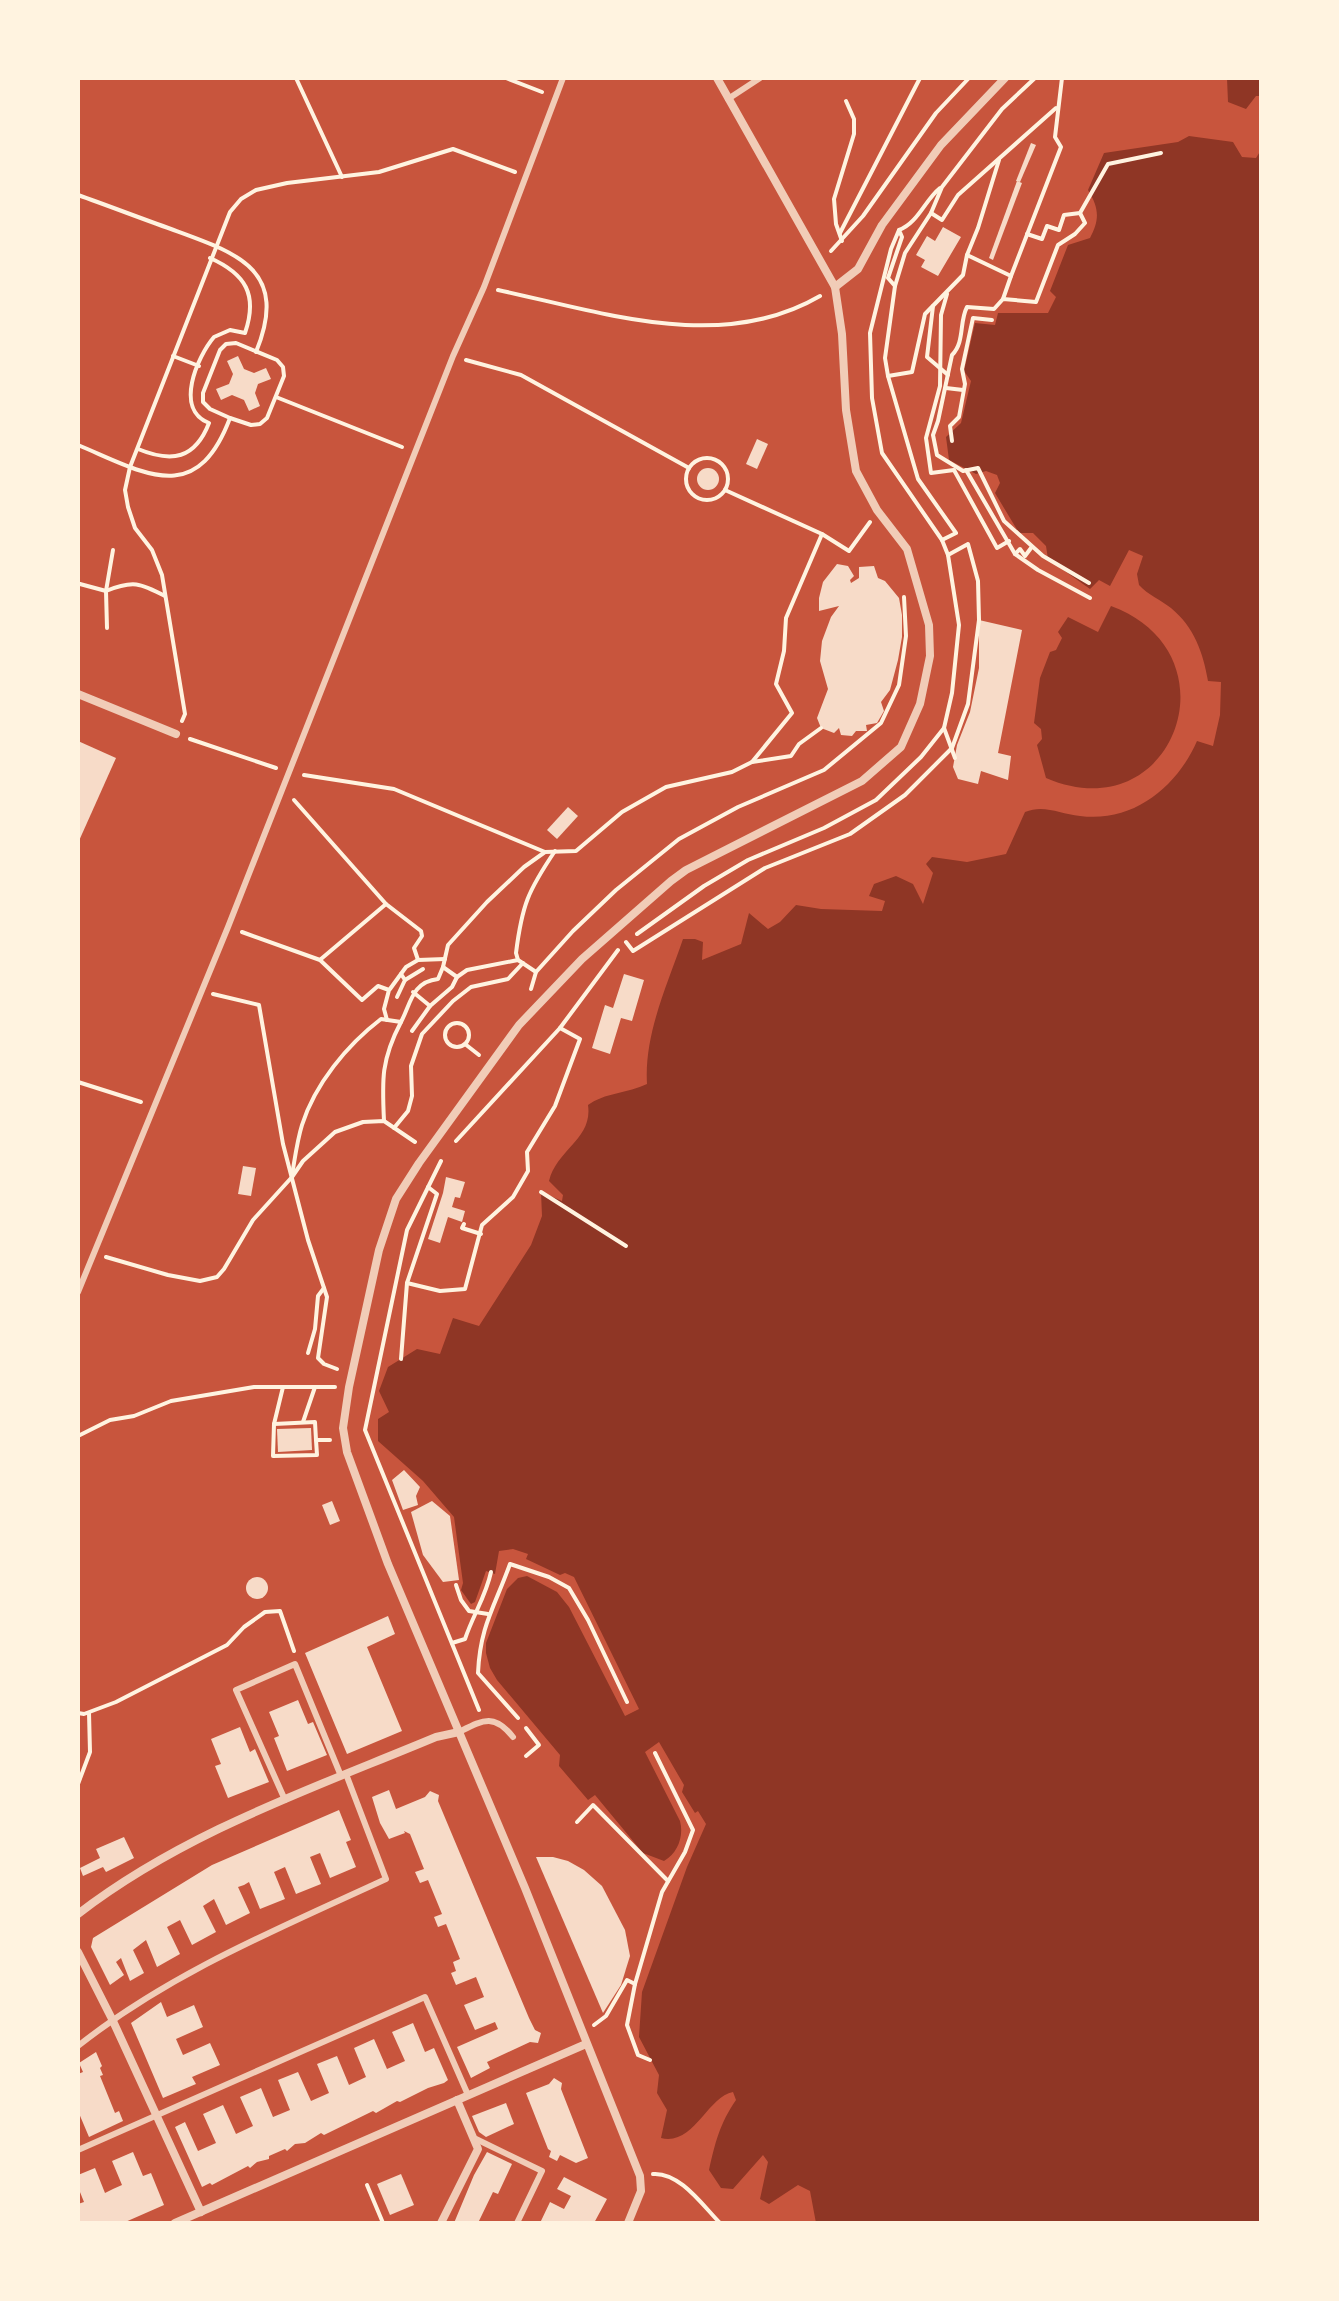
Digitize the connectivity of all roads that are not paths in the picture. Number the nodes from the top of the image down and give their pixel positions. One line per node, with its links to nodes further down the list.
1 (563, 78): 9 (lane)
2 (717, 78): 5 (street)
3 (760, 78): 5 (lane)
4 (1005, 78): 6 (street)
5 (728, 99): 6 (street)
6 (835, 287): 10 (street)
7 (78, 694): 8 (street)
8 (176, 734)
9 (78, 1292)
10 (459, 1732): 11 (lane); 12 (street); 17 (street)
11 (513, 1737)
12 (344, 1775): 13 (street); 13 (lane); 16 (lane)
13 (285, 1800): 14 (street)
14 (78, 1914)
15 (78, 1952): 16 (street)
16 (112, 2019): 18 (lane); 21 (street)
17 (586, 2044): 19 (street); 28 (street)
18 (78, 2046)
19 (468, 2095): 20 (street); 21 (lane)
20 (457, 2100): 22 (street); 24 (street)
21 (155, 2115): 23 (lane); 24 (street)
22 (476, 2139): 26 (street); 27 (lane)
23 (78, 2150)
24 (201, 2212): 25 (street)
25 (175, 2223)
26 (441, 2223)
27 (517, 2223)
28 (628, 2223)

